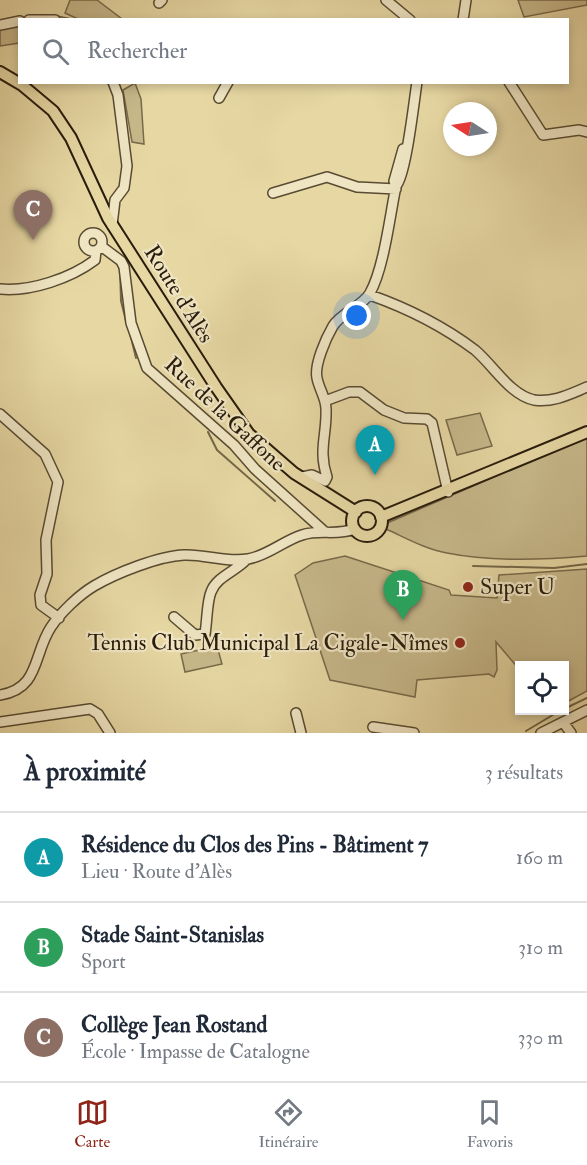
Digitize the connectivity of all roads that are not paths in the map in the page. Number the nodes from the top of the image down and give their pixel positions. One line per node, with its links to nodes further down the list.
1 (386, 0): 3 (street)
2 (466, 0): 4 (street)
3 (408, 18)
4 (463, 18)
5 (18, 21): 6 (street)
6 (0, 24)
7 (0, 72): 8 (main road, Route d'Alès)
8 (18, 83)
9 (20, 84): 18 (main road, Route d'Alès)
10 (113, 84): 18 (street)
11 (227, 84): 14 (street)
12 (417, 84): 16 (street)
13 (510, 84): 15 (street)
14 (219, 98)
15 (587, 132)
16 (396, 188): 17 (street); 20 (street)
17 (273, 193)
18 (112, 225): 25 (main road, Route d'Alès)
19 (0, 289): 30 (street, Rue de la Gaffone)
20 (370, 295): 21 (street); 22 (street)
21 (587, 387)
22 (325, 401): 25 (street); 26 (street)
23 (0, 414): 33 (street)
24 (587, 432): 26 (main road)
25 (302, 477): 27 (main road, Route d'Alès)
26 (448, 492): 28 (main road)
27 (356, 512): 28 (main road); 29 (main road)
28 (381, 517): 29 (main road)
29 (355, 529): 30 (street)
30 (325, 532): 31 (street)
31 (246, 560): 32 (street); 33 (street)
32 (174, 617)
33 (59, 618): 34 (street)
34 (0, 695)
35 (587, 710): 38 (street)
36 (296, 713): 41 (street)
37 (0, 722): 40 (street)
38 (563, 722): 43 (street); 44 (street)
39 (373, 727): 42 (street)
40 (110, 733)
41 (301, 733)
42 (414, 733)
43 (542, 733)
44 (571, 733)

